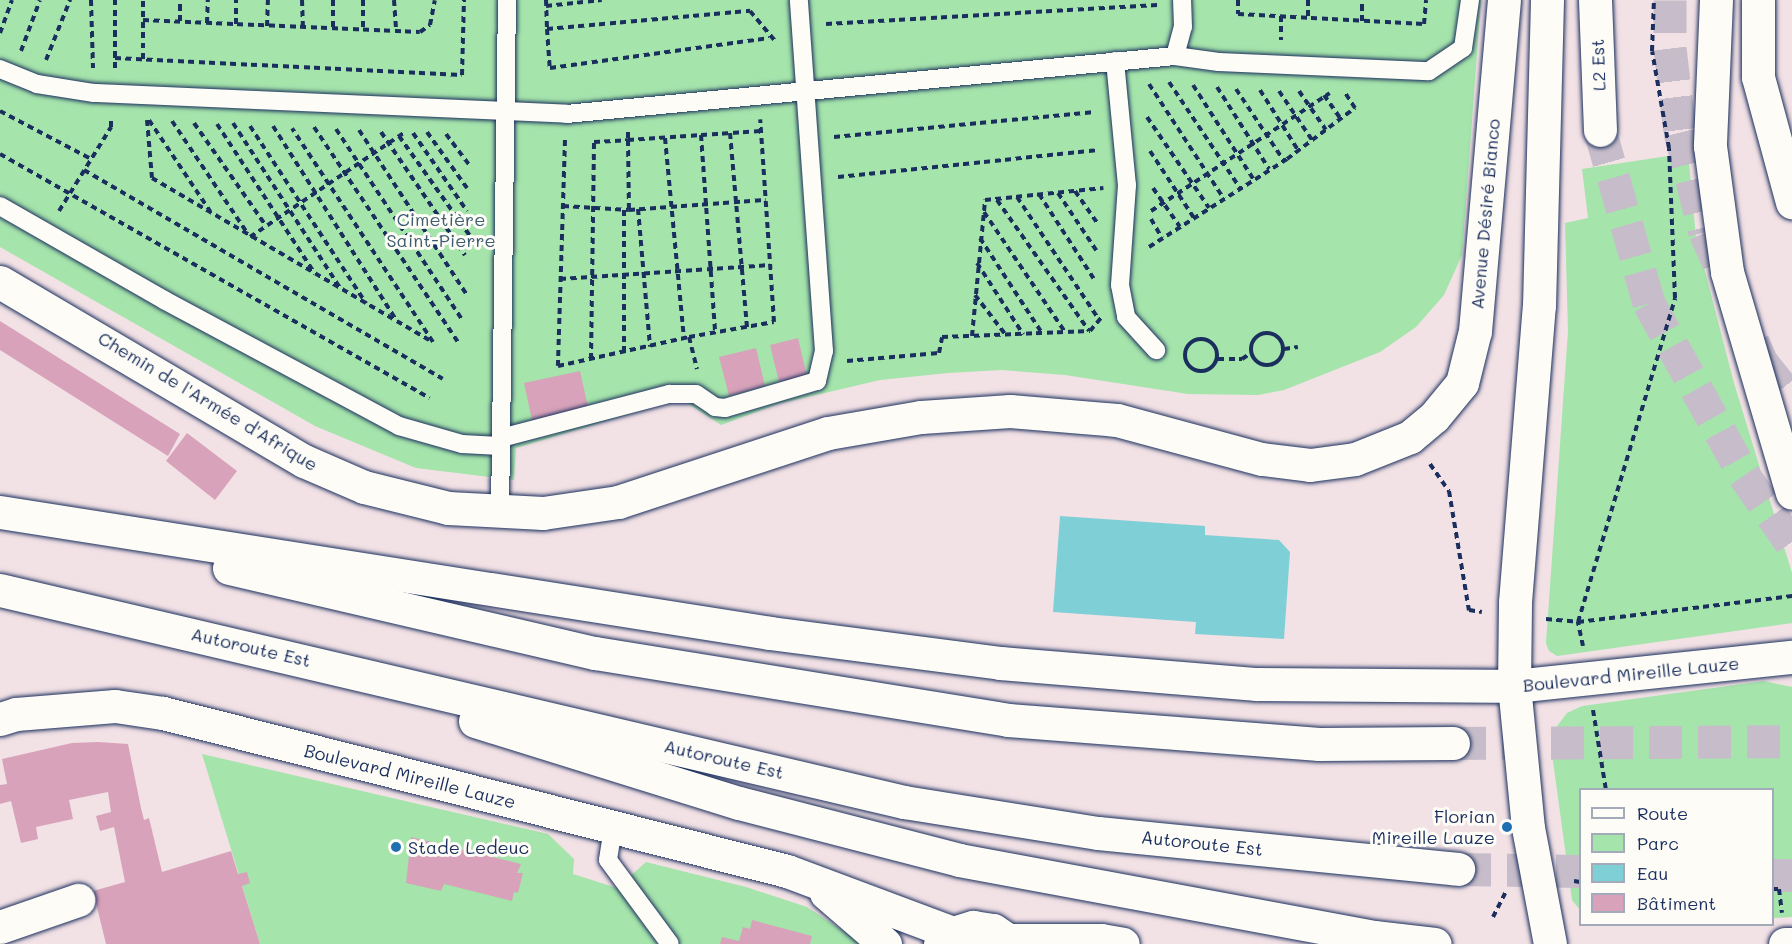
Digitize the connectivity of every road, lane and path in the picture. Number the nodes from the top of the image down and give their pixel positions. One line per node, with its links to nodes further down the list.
1 (12, 0): 47 (path)
2 (40, 0): 60 (path)
3 (70, 0): 62 (path)
4 (91, 0): 64 (path)
5 (115, 0): 52 (path)
6 (143, 0): 36 (path)
7 (180, 0): 37 (path)
8 (208, 0): 39 (path)
9 (236, 0): 40 (path)
10 (268, 0): 41 (path)
11 (302, 0): 42 (path)
12 (333, 0): 44 (path)
13 (363, 0): 45 (path)
14 (394, 0): 46 (path)
15 (435, 0): 46 (path)
16 (464, 0): 53 (path)
17 (507, 0): 80 (lane)
18 (546, 0): 34 (path)
19 (602, 0): 32 (path)
20 (798, 0): 50 (lane)
21 (1238, 0): 35 (path)
22 (1308, 0): 35 (path)
23 (1362, 0): 38 (path)
24 (1426, 0): 38 (path)
25 (1470, 0): 61 (lane)
26 (1504, 0): 198 (main road, Avenue Désiré Bianco)
27 (1547, 0): 211 (main road)
28 (1595, 0): 85 (main road, L2 Est)
29 (1653, 0): 207 (path)
30 (1716, 0): 200 (main road)
31 (1758, 0): 130 (main road)
32 (565, 2): 34 (path)
33 (1182, 2): 49 (lane); 50 (path)
34 (546, 6): 43 (path)
35 (1308, 18): 38 (path)
36 (143, 20): 37 (path); 53 (path)
37 (180, 21): 39 (path)
38 (1362, 21)
39 (207, 23): 40 (path)
40 (236, 24): 41 (path)
41 (267, 26): 42 (path)
42 (303, 27): 44 (path)
43 (547, 28): 48 (path); 48 (path)
44 (333, 29): 45 (path)
45 (363, 30): 46 (path)
46 (396, 31)
47 (0, 33)
48 (769, 38): 50 (path)
49 (1175, 56): 51 (lane); 55 (lane); 102 (path)
50 (803, 57): 63 (lane)
51 (1153, 57): 54 (lane); 107 (path)
52 (115, 58): 53 (path); 64 (path)
53 (143, 59)
54 (1124, 60): 63 (lane); 70 (lane); 111 (path)
55 (1200, 60): 56 (lane); 98 (path)
56 (1219, 62): 57 (lane); 89 (path)
57 (1243, 63): 58 (lane); 83 (path)
58 (1262, 64): 59 (lane); 82 (path)
59 (1282, 65): 61 (lane); 75 (path)
60 (6, 72): 62 (lane)
61 (1340, 77): 75 (path); 84 (path)
62 (37, 84): 64 (lane)
63 (807, 92): 66 (lane); 93 (lane)
64 (106, 93): 65 (lane); 103 (path)
65 (155, 96): 67 (lane); 151 (path)
66 (758, 96): 76 (lane); 86 (path)
67 (177, 98): 68 (lane); 147 (path)
68 (217, 99): 69 (lane); 131 (path); 139 (path); 145 (path)
69 (266, 102): 71 (lane); 115 (path); 120 (path)
70 (1119, 102): 93 (path); 94 (lane); 116 (path)
71 (299, 103): 72 (lane); 110 (path)
72 (319, 105): 73 (lane); 105 (path)
73 (343, 106): 74 (lane); 100 (path)
74 (373, 107): 79 (lane); 90 (path); 97 (path)
75 (1310, 107): 82 (path); 84 (path)
76 (626, 109): 78 (lane); 92 (path)
77 (0, 111): 103 (path)
78 (593, 112): 81 (lane); 96 (path)
79 (435, 113): 80 (lane); 106 (path); 117 (path)
80 (504, 113): 81 (lane); 199 (lane)
81 (566, 114): 134 (path)
82 (1296, 116): 83 (path); 95 (path)
83 (1281, 125): 89 (path); 99 (path)
84 (1326, 130): 95 (path)
85 (1600, 130)
86 (760, 131): 87 (path); 127 (path)
87 (729, 133): 88 (path); 128 (path)
88 (700, 135): 91 (path); 132 (path)
89 (1267, 135): 98 (path); 104 (path)
90 (399, 136): 97 (path); 142 (path); 150 (path)
91 (665, 138): 92 (path); 135 (path)
92 (628, 140): 96 (path); 141 (path)
93 (810, 140): 113 (lane)
94 (1123, 140): 112 (lane); 113 (path); 122 (path)
95 (1312, 140): 99 (path)
96 (594, 142): 136 (path)
97 (388, 144): 100 (path); 155 (path)
98 (1252, 145): 102 (path); 108 (path)
99 (1298, 150): 104 (path)
100 (373, 153): 105 (path); 170 (path)
101 (0, 154): 119 (path)
102 (1237, 156): 107 (path); 114 (path)
103 (91, 159): 109 (path)
104 (1284, 161): 108 (path)
105 (359, 163): 110 (path); 172 (path)
106 (469, 164)
107 (1222, 165): 111 (path); 118 (path)
108 (1269, 169): 114 (path)
109 (84, 170): 119 (path); 195 (path)
110 (344, 172): 115 (path); 185 (path)
111 (1207, 175): 116 (path); 126 (path)
112 (1126, 177): 121 (path); 129 (path); 154 (lane)
113 (812, 180): 194 (lane)
114 (1254, 180): 118 (path)
115 (329, 183): 120 (path); 175 (path)
116 (1194, 184): 122 (path); 137 (path)
117 (467, 188)
118 (1240, 188): 126 (path)
119 (70, 192): 149 (path); 197 (path)
120 (314, 192): 131 (path); 175 (path)
121 (1058, 193): 123 (path); 167 (path)
122 (1179, 193): 129 (path); 146 (path)
123 (1039, 194): 124 (path); 173 (path)
124 (1017, 197): 125 (path); 174 (path)
125 (997, 199): 143 (path); 179 (path)
126 (1224, 199): 137 (path)
127 (766, 200): 128 (path); 157 (path)
128 (735, 202): 132 (path); 158 (path)
129 (1165, 202): 148 (path); 153 (path)
130 (1792, 202)
131 (299, 203): 139 (path); 171 (path)
132 (706, 204): 135 (path); 159 (path)
133 (0, 206): 149 (lane)
134 (562, 206): 136 (path); 165 (path)
135 (672, 207): 138 (path); 160 (path)
136 (593, 208): 140 (path); 164 (path)
137 (1209, 208): 146 (path)
138 (638, 209): 141 (path); 161 (path)
139 (289, 210): 145 (path); 168 (path)
140 (624, 210): 141 (path); 163 (path)
141 (630, 210)
142 (467, 211)
143 (983, 211): 152 (path); 178 (path)
144 (212, 214): 144 (path); 151 (path)
145 (277, 218): 147 (path); 162 (path)
146 (1194, 218): 148 (path)
147 (266, 226): 151 (path)
148 (1180, 227): 153 (path)
149 (46, 232): 199 (lane)
150 (470, 236)
151 (250, 237): 162 (path)
152 (980, 237): 156 (path); 180 (path)
153 (1162, 238): 154 (path)
154 (1123, 250): 167 (lane)
155 (465, 255)
156 (976, 263): 169 (path); 182 (path)
157 (770, 265): 158 (path); 176 (path)
158 (742, 267): 159 (path); 176 (path)
159 (710, 270): 160 (path); 177 (path)
160 (677, 272): 161 (path); 184 (path)
161 (642, 274): 163 (path); 186 (path)
162 (315, 275): 168 (path)
163 (623, 276): 164 (path); 190 (path)
164 (592, 278): 165 (path); 192 (path)
165 (560, 279): 192 (path)
166 (0, 282): 201 (main road, Chemin de l'Armée d'Afrique)
167 (1120, 285): 173 (lane)
168 (340, 289): 171 (path)
169 (975, 294): 181 (path); 183 (path)
170 (467, 295)
171 (367, 304): 175 (path)
172 (461, 318)
173 (1122, 318): 174 (path); 189 (lane)
174 (1098, 319): 179 (path)
175 (396, 321)
176 (747, 327): 177 (path)
177 (715, 332): 184 (path)
178 (1065, 332): 179 (path); 180 (path)
179 (1090, 332)
180 (1042, 333): 182 (path)
181 (1005, 334): 182 (path); 183 (path)
182 (1023, 334)
183 (972, 336): 194 (path)
184 (686, 338): 186 (path); 196 (path)
185 (459, 344)
186 (650, 346): 190 (path)
187 (1298, 347): 188 (path)
188 (1283, 349): 191 (path); 191 (path)
189 (1156, 350)
190 (624, 352): 192 (path)
191 (1251, 353): 193 (path)
192 (591, 359)
193 (1217, 359): 193 (path)
194 (823, 363): 196 (lane)
195 (443, 379)
196 (692, 393): 199 (lane)
197 (429, 398)
198 (1422, 427): 201 (main road, Chemin de l'Armée d'Afrique); 205 (path)
199 (500, 442): 201 (lane)
200 (1792, 493)
201 (500, 513)
202 (0, 514): 211 (main road); 214 (main road)
203 (0, 590): 208 (main road, Autoroute Est)
204 (1792, 596): 207 (path)
205 (1486, 612)
206 (1546, 619): 207 (path)
207 (1578, 622): 209 (path)
208 (198, 634): 217 (main road, Autoroute Est); 232 (main road)
209 (1584, 652)
210 (1792, 657): 211 (main road, Boulevard Mireille Lauze)
211 (1514, 686): 233 (main road, Boulevard Mireille Lauze)
212 (1592, 703): 215 (path)
213 (0, 719): 216 (main road, Boulevard Mireille Lauze)
214 (1453, 743)
215 (1606, 788)
216 (613, 828): 220 (main road, Boulevard Mireille Lauze); 229 (lane)
217 (1458, 869)
218 (1574, 881): 219 (path)
219 (1579, 882)
220 (816, 884): 227 (main road, Boulevard Mireille Lauze); 230 (main road, Boulevard Mireille Lauze)
221 (1774, 890): 226 (path)
222 (1506, 891): 224 (path)
223 (78, 900): 225 (main road)
224 (1493, 917)
225 (0, 927)
226 (1786, 935)
227 (946, 939): 228 (main road)
228 (1012, 942): 231 (main road)
229 (670, 944)
230 (885, 944)
231 (1123, 944)
232 (1435, 944)
233 (1550, 944)

